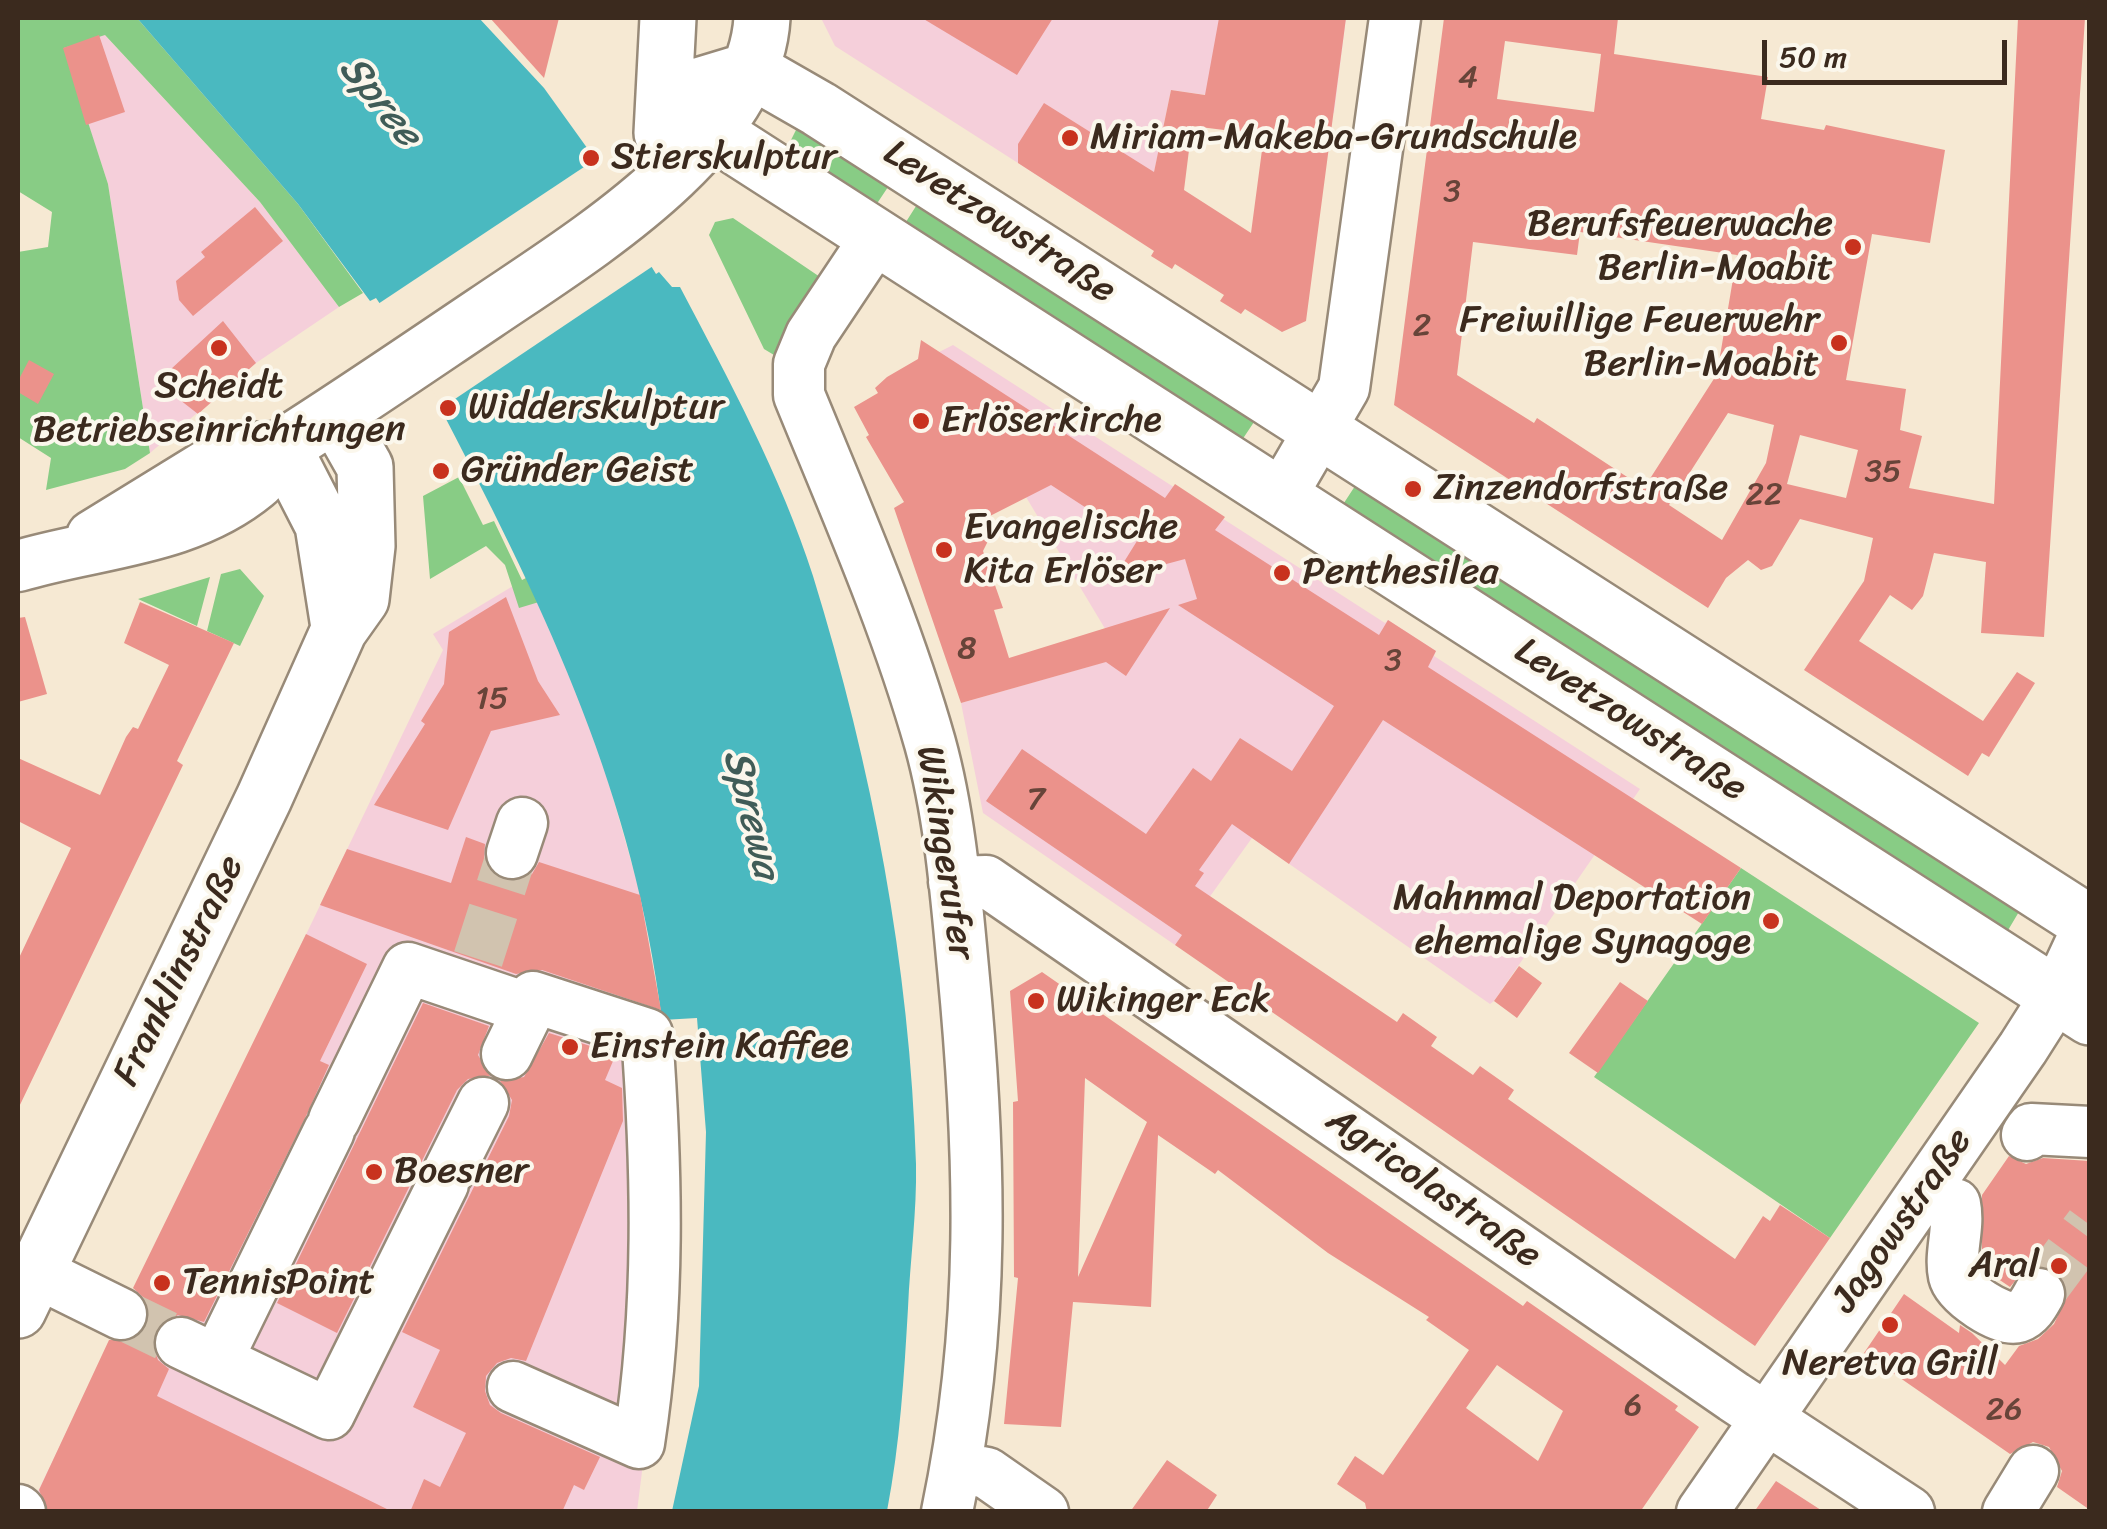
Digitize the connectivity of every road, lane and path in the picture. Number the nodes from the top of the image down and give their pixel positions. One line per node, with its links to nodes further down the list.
1 (668, 18): 5 (main road)
2 (762, 18): 4 (main road)
3 (1395, 18): 11 (street)
4 (751, 70): 5 (main road); 6 (main road); 7 (main road, Levetzowstraße)
5 (666, 96): 6 (main road, Levetzowstraße); 8 (main road)
6 (710, 130): 8 (main road); 9 (main road, Levetzowstraße)
7 (918, 171): 9 (main road); 11 (main road, Levetzowstraße)
8 (646, 201): 10 (main road)
9 (877, 236): 13 (main road, Levetzowstraße); 16 (street, Wikingerufer)
10 (335, 414): 12 (main road); 15 (main road, Franklinstraße)
11 (1322, 430): 13 (street); 17 (main road, Levetzowstraße)
12 (282, 447): 14 (street); 15 (main road)
13 (1281, 496): 18 (main road, Levetzowstraße)
14 (18, 566)
15 (339, 630): 23 (main road, Franklinstraße)
16 (954, 882): 27 (street, Agricolastraße); 28 (street, Wikingerufer)
17 (2090, 923): 18 (street, Jagowstraße)
18 (2073, 1007): 22 (street, Jagowstraße)
19 (529, 1009): 20 (street); 21 (street); 26 (street)
20 (507, 1054)
21 (483, 1103)
22 (1951, 1200): 24 (street); 27 (street, Jagowstraße)
23 (27, 1291): 25 (street)
24 (2040, 1294)
25 (121, 1314)
26 (513, 1388)
27 (1767, 1416): 30 (street, Jagowstraße); 31 (street, Agricolastraße)
28 (952, 1489): 29 (street)
29 (1044, 1512)
30 (1702, 1512)
31 (1909, 1512)

